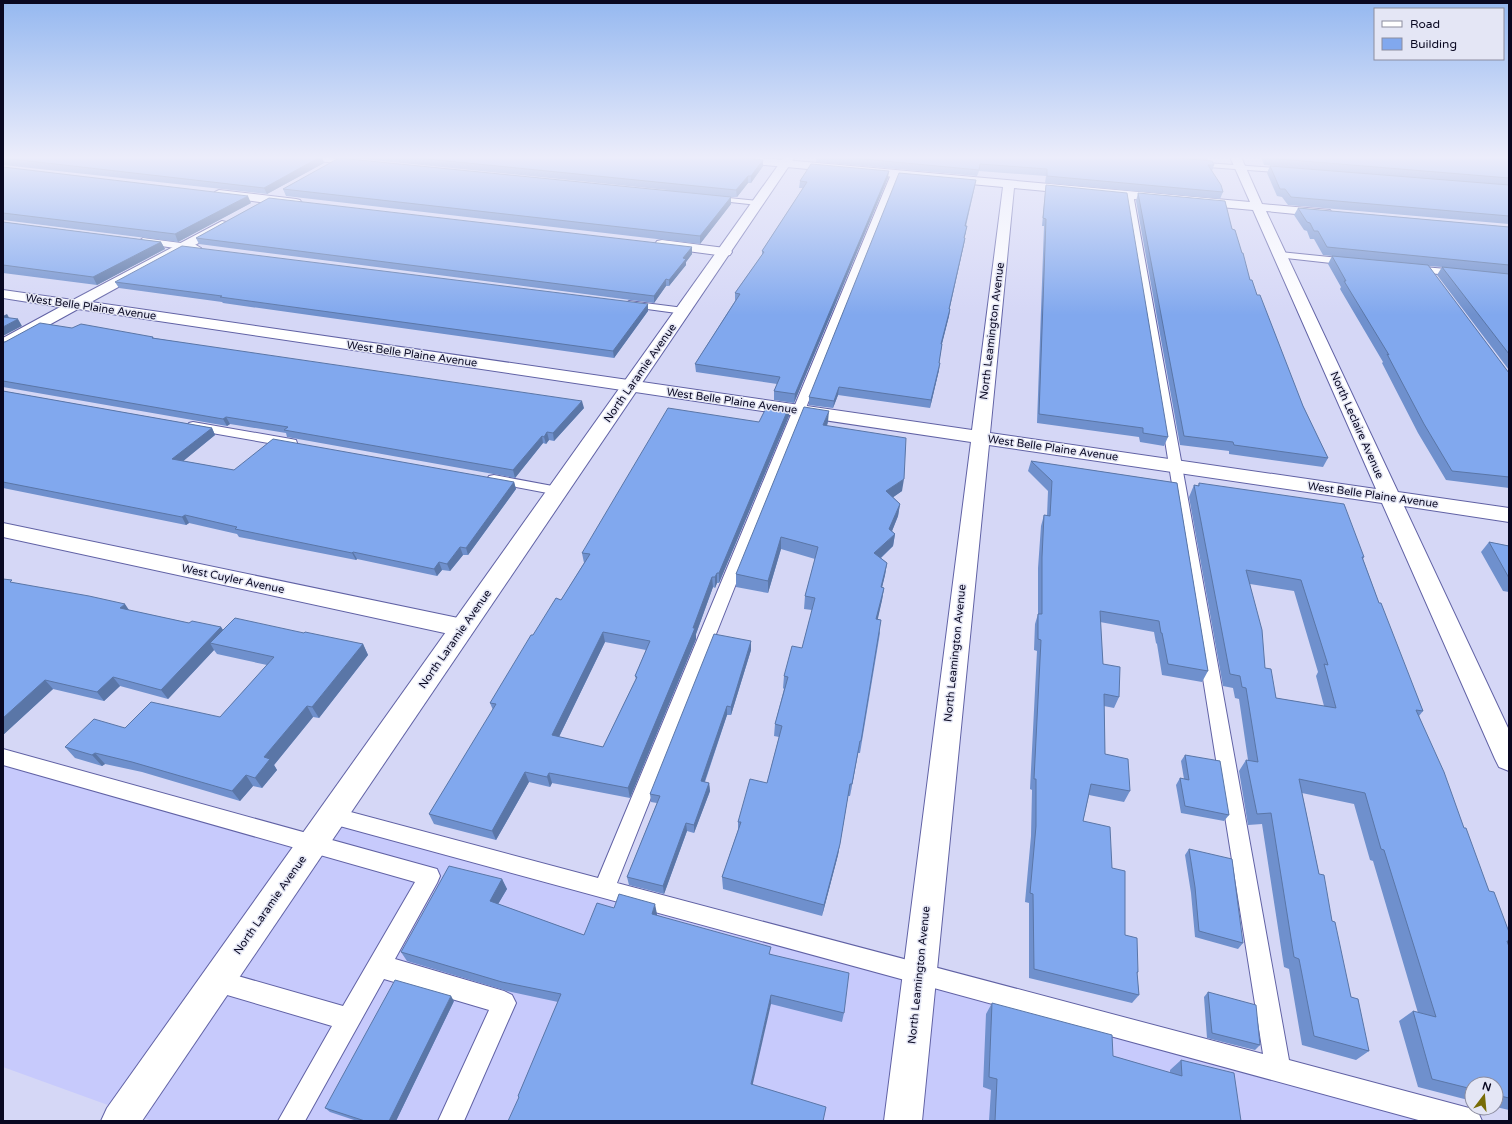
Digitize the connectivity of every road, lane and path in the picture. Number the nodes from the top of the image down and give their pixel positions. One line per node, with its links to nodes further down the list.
1 (754, 209): 13 (street, North Laramie Avenue)
2 (880, 209): 26 (lane)
3 (1006, 209): 28 (street, North Leamington Avenue)
4 (1132, 209): 30 (lane)
5 (1259, 209): 14 (street, North Leclaire Avenue)
6 (1285, 209): 7 (street)
7 (1334, 214)
8 (236, 218): 11 (street)
9 (133, 240): 11 (lane)
10 (649, 243): 13 (street)
11 (183, 246): 12 (lane); 22 (street)
12 (202, 249)
13 (725, 252): 23 (street, North Laramie Avenue)
14 (1280, 256): 15 (lane); 33 (street, North Leclaire Avenue)
15 (1357, 263)
16 (1403, 268): 17 (lane)
17 (1426, 270): 18 (lane); 19 (lane)
18 (1464, 274)
19 (1436, 282)
20 (3, 294): 22 (street, West Belle Plaine Avenue)
21 (620, 303): 23 (lane)
22 (75, 305): 24 (street); 25 (street, West Belle Plaine Avenue)
23 (684, 311): 25 (street, North Laramie Avenue)
24 (3, 344)
25 (631, 386): 26 (street, West Belle Plaine Avenue); 32 (street, North Laramie Avenue)
26 (799, 411): 28 (street, West Belle Plaine Avenue); 41 (lane)
27 (183, 424): 29 (lane)
28 (980, 438): 30 (street, West Belle Plaine Avenue); 43 (street, North Leamington Avenue)
29 (301, 445)
30 (1176, 466): 33 (street, West Belle Plaine Avenue); 46 (lane)
31 (481, 477): 32 (lane)
32 (558, 491): 36 (street, North Laramie Avenue)
33 (1390, 498): 34 (street, West Belle Plaine Avenue); 38 (street, North Leclaire Avenue)
34 (1509, 515)
35 (3, 530): 36 (street, West Cuyler Avenue)
36 (463, 628): 39 (street, North Laramie Avenue)
37 (3, 757): 40 (lane)
38 (1509, 759)
39 (332, 816): 40 (street, North Laramie Avenue); 41 (lane)
40 (313, 843): 42 (lane); 44 (street, North Laramie Avenue)
41 (604, 889): 43 (lane)
42 (379, 966): 45 (lane); 49 (lane)
43 (920, 974): 46 (lane); 50 (street, North Leamington Avenue)
44 (217, 981): 45 (lane); 47 (street, North Laramie Avenue)
45 (349, 1019): 48 (lane)
46 (1278, 1070): 51 (lane)
47 (120, 1121)
48 (292, 1121)
49 (451, 1121)
50 (903, 1121)
51 (1469, 1121)

